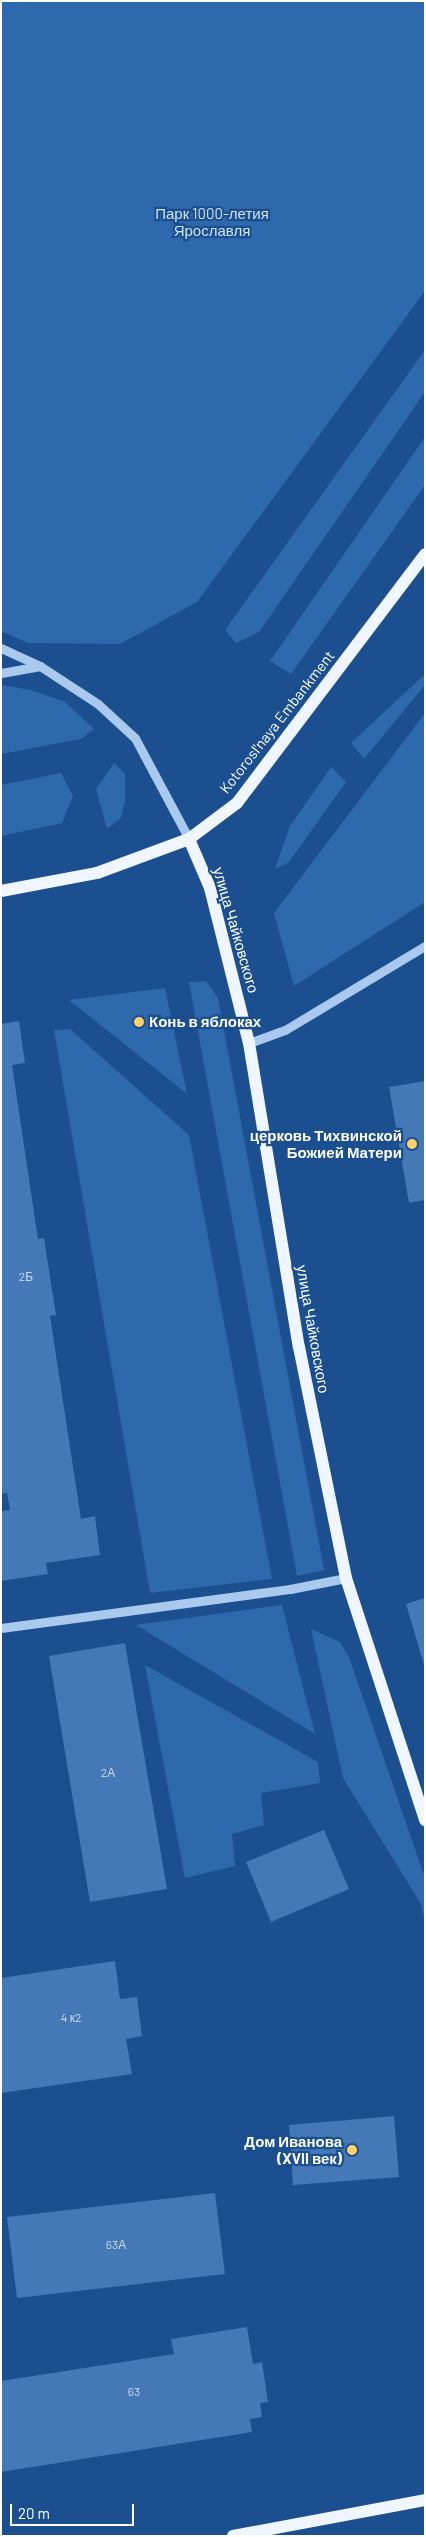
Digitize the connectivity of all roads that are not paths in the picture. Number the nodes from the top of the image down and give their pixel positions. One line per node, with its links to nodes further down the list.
1 (425, 554): 5 (main road, Kotorosl'naya Embankment)
2 (1, 648): 3 (lane)
3 (40, 666): 4 (lane); 5 (lane)
4 (1, 672)
5 (189, 840): 6 (main road, Kotorosl'naya Embankment); 8 (main road, улица Чайковского)
6 (1, 891)
7 (425, 946): 8 (lane)
8 (249, 1043): 9 (main road, улица Чайковского)
9 (346, 1578): 10 (lane); 11 (main road, улица Чайковского)
10 (1, 1628)
11 (424, 1813)
12 (425, 2500): 13 (main road)
13 (233, 2536)

